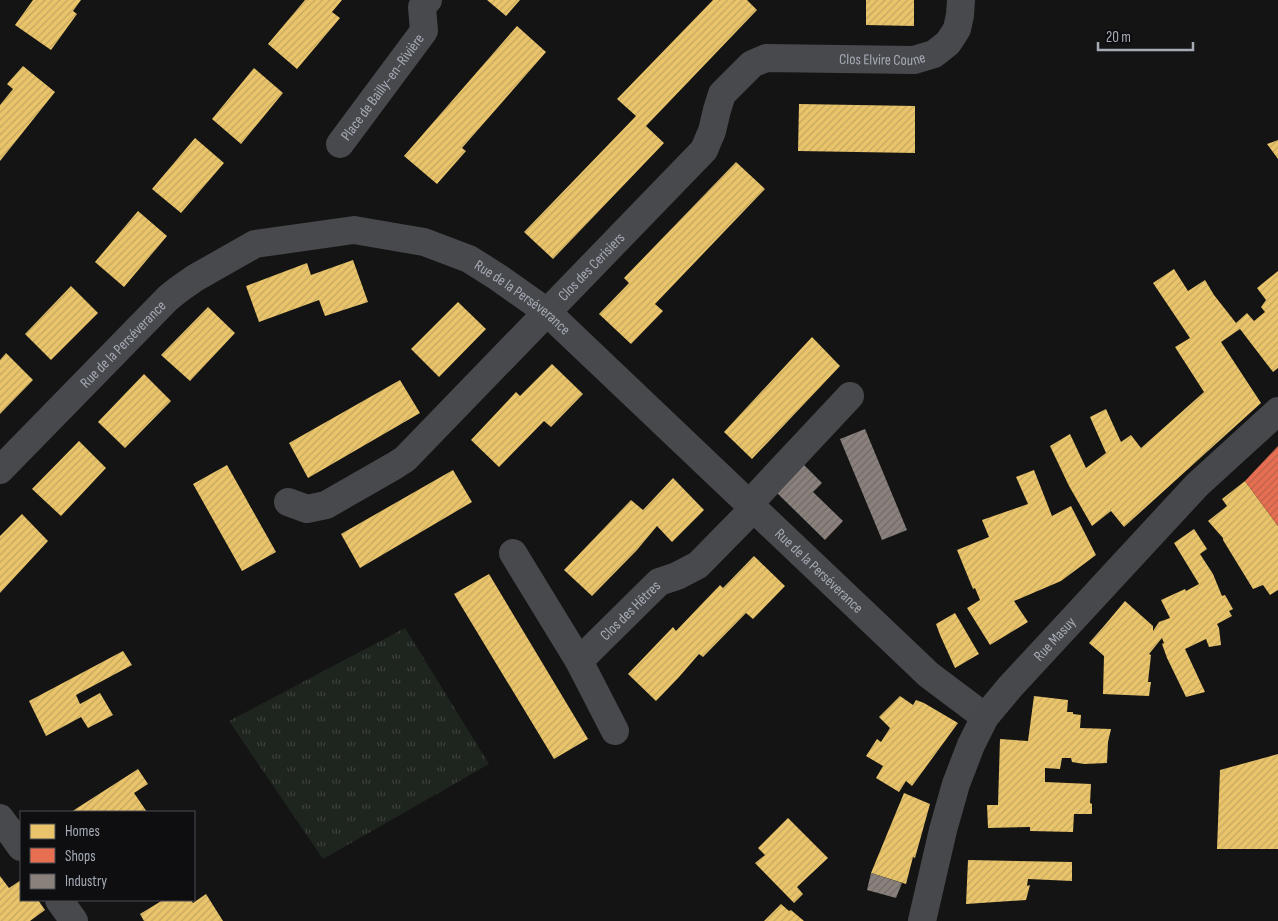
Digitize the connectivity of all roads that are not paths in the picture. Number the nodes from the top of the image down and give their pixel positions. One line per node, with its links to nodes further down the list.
1 (961, 0): 3 (street, Clos Elvire Coune)
2 (422, 2): 4 (street, Place de Bailly-en-Rivière)
3 (766, 58): 5 (street, Clos des Cerisiers)
4 (340, 144)
5 (547, 312): 8 (street, Rue de la Perséverance); 9 (street, Clos des Cerisiers); 10 (street, Rue de la Perséverance)
6 (850, 396): 10 (street, Clos des Hêtres)
7 (1278, 411): 13 (street, Rue Masuy)
8 (0, 470)
9 (288, 502)
10 (751, 506): 12 (street, Clos des Hêtres); 13 (street, Rue de la Perséverance)
11 (514, 553): 12 (street)
12 (579, 661): 14 (street)
13 (985, 717): 19 (street, Rue Masuy)
14 (615, 731)
15 (0, 818): 16 (street)
16 (20, 846)
17 (60, 901): 18 (street)
18 (74, 921)
19 (922, 921)

